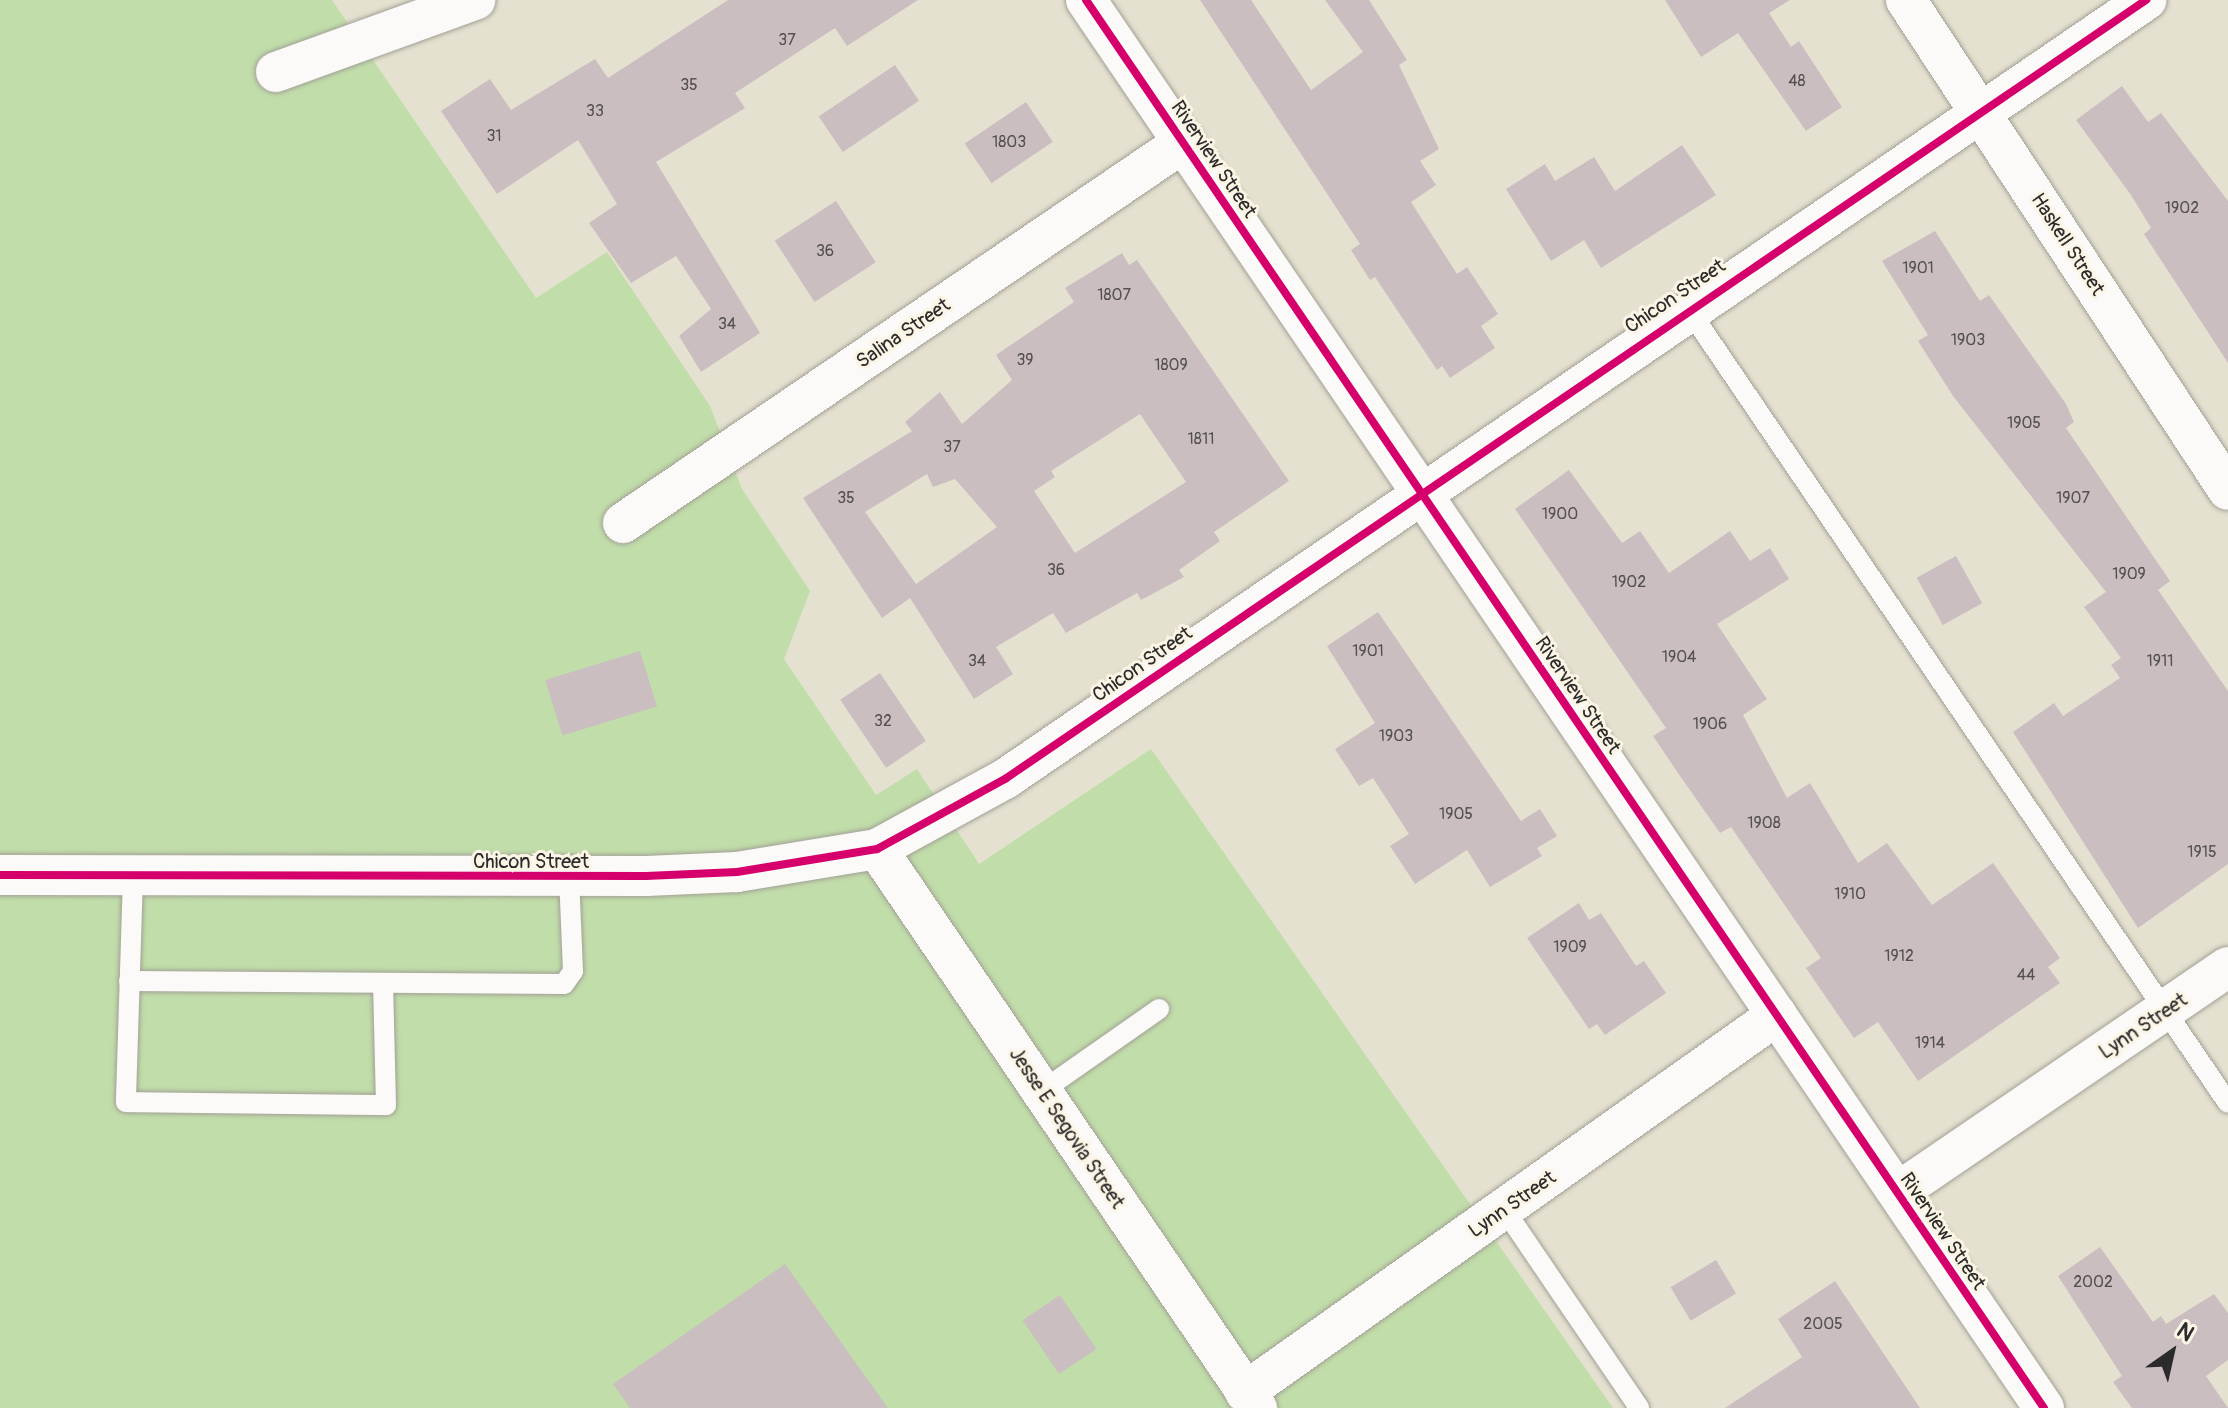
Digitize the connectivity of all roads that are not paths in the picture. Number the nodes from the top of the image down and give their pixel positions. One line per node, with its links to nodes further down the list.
1 (475, 0): 5 (street)
2 (1086, 0): 7 (street, Riverview Street)
3 (1906, 0): 6 (street, Haskell Street)
4 (2146, 0): 6 (street, Chicon Street)
5 (276, 72)
6 (1980, 109): 8 (street, Chicon Street); 9 (street, Haskell Street)
7 (1184, 142): 10 (street, Riverview Street); 11 (street, Salina Street)
8 (1687, 307): 10 (street, Chicon Street); 20 (lane)
9 (2228, 490)
10 (1419, 491): 12 (street, Chicon Street); 21 (street, Riverview Street)
11 (623, 523)
12 (877, 849): 15 (street, Chicon Street); 22 (street, Jesse E Segovia Street)
13 (0, 875): 14 (street, Chicon Street)
14 (133, 876): 15 (street, Chicon Street); 17 (lane)
15 (569, 877): 18 (lane)
16 (2228, 967): 20 (street, Lynn Street)
17 (129, 981): 18 (lane); 18 (lane)
18 (383, 983)
19 (1159, 1009): 22 (lane)
20 (2166, 1011): 23 (lane); 24 (street, Lynn Street)
21 (1777, 1015): 24 (street, Riverview Street); 25 (street, Lynn Street)
22 (1042, 1091): 26 (street, Jesse E Segovia Street)
23 (2228, 1103)
24 (1898, 1192): 28 (street, Riverview Street)
25 (1504, 1209): 26 (street, Lynn Street); 27 (lane)
26 (1251, 1400)
27 (1639, 1408)
28 (2044, 1408)

